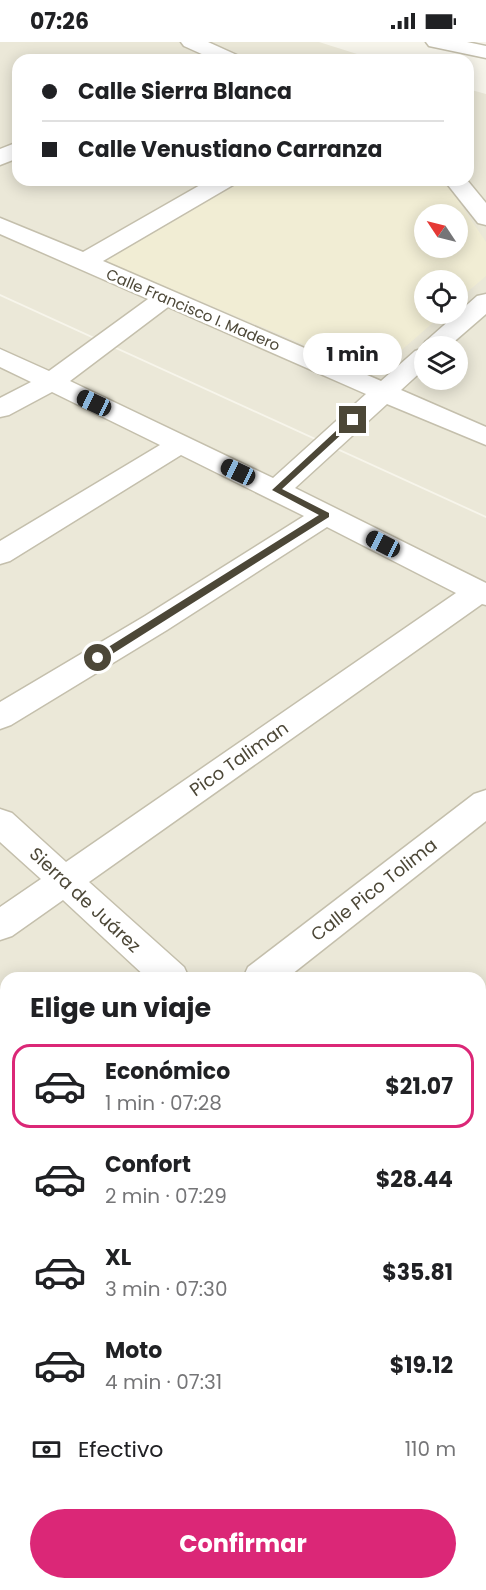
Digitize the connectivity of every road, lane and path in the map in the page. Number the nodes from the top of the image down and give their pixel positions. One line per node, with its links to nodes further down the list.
1 (442, 44): 3 (street)
2 (199, 46): 4 (street)
3 (486, 52)
4 (218, 54)
5 (215, 186): 9 (street)
6 (460, 186): 7 (street)
7 (486, 218)
8 (0, 225): 9 (street, Calle Francisco I. Madero)
9 (84, 262): 10 (street, Calle Francisco I. Madero)
10 (165, 298): 15 (street); 16 (street, Calle Francisco I. Madero)
11 (486, 301): 12 (street)
12 (446, 336)
13 (0, 357): 15 (street)
14 (414, 365): 16 (street)
15 (51, 382): 17 (street); 19 (street)
16 (384, 392): 18 (street, Calle Francisco I. Madero); 20 (street)
17 (0, 409)
18 (486, 437)
19 (180, 444): 20 (street); 22 (street)
20 (276, 490): 21 (street)
21 (326, 515): 23 (street); 24 (street)
22 (0, 554)
23 (482, 593): 27 (street, Pico Taliman)
24 (0, 717)
25 (486, 803): 30 (street, Calle Pico Tolima)
26 (0, 822): 27 (street, Sierra de Juárez)
27 (65, 880): 28 (street, Pico Taliman); 29 (street, Sierra de Juárez)
28 (0, 926)
29 (165, 972)
30 (269, 972)

